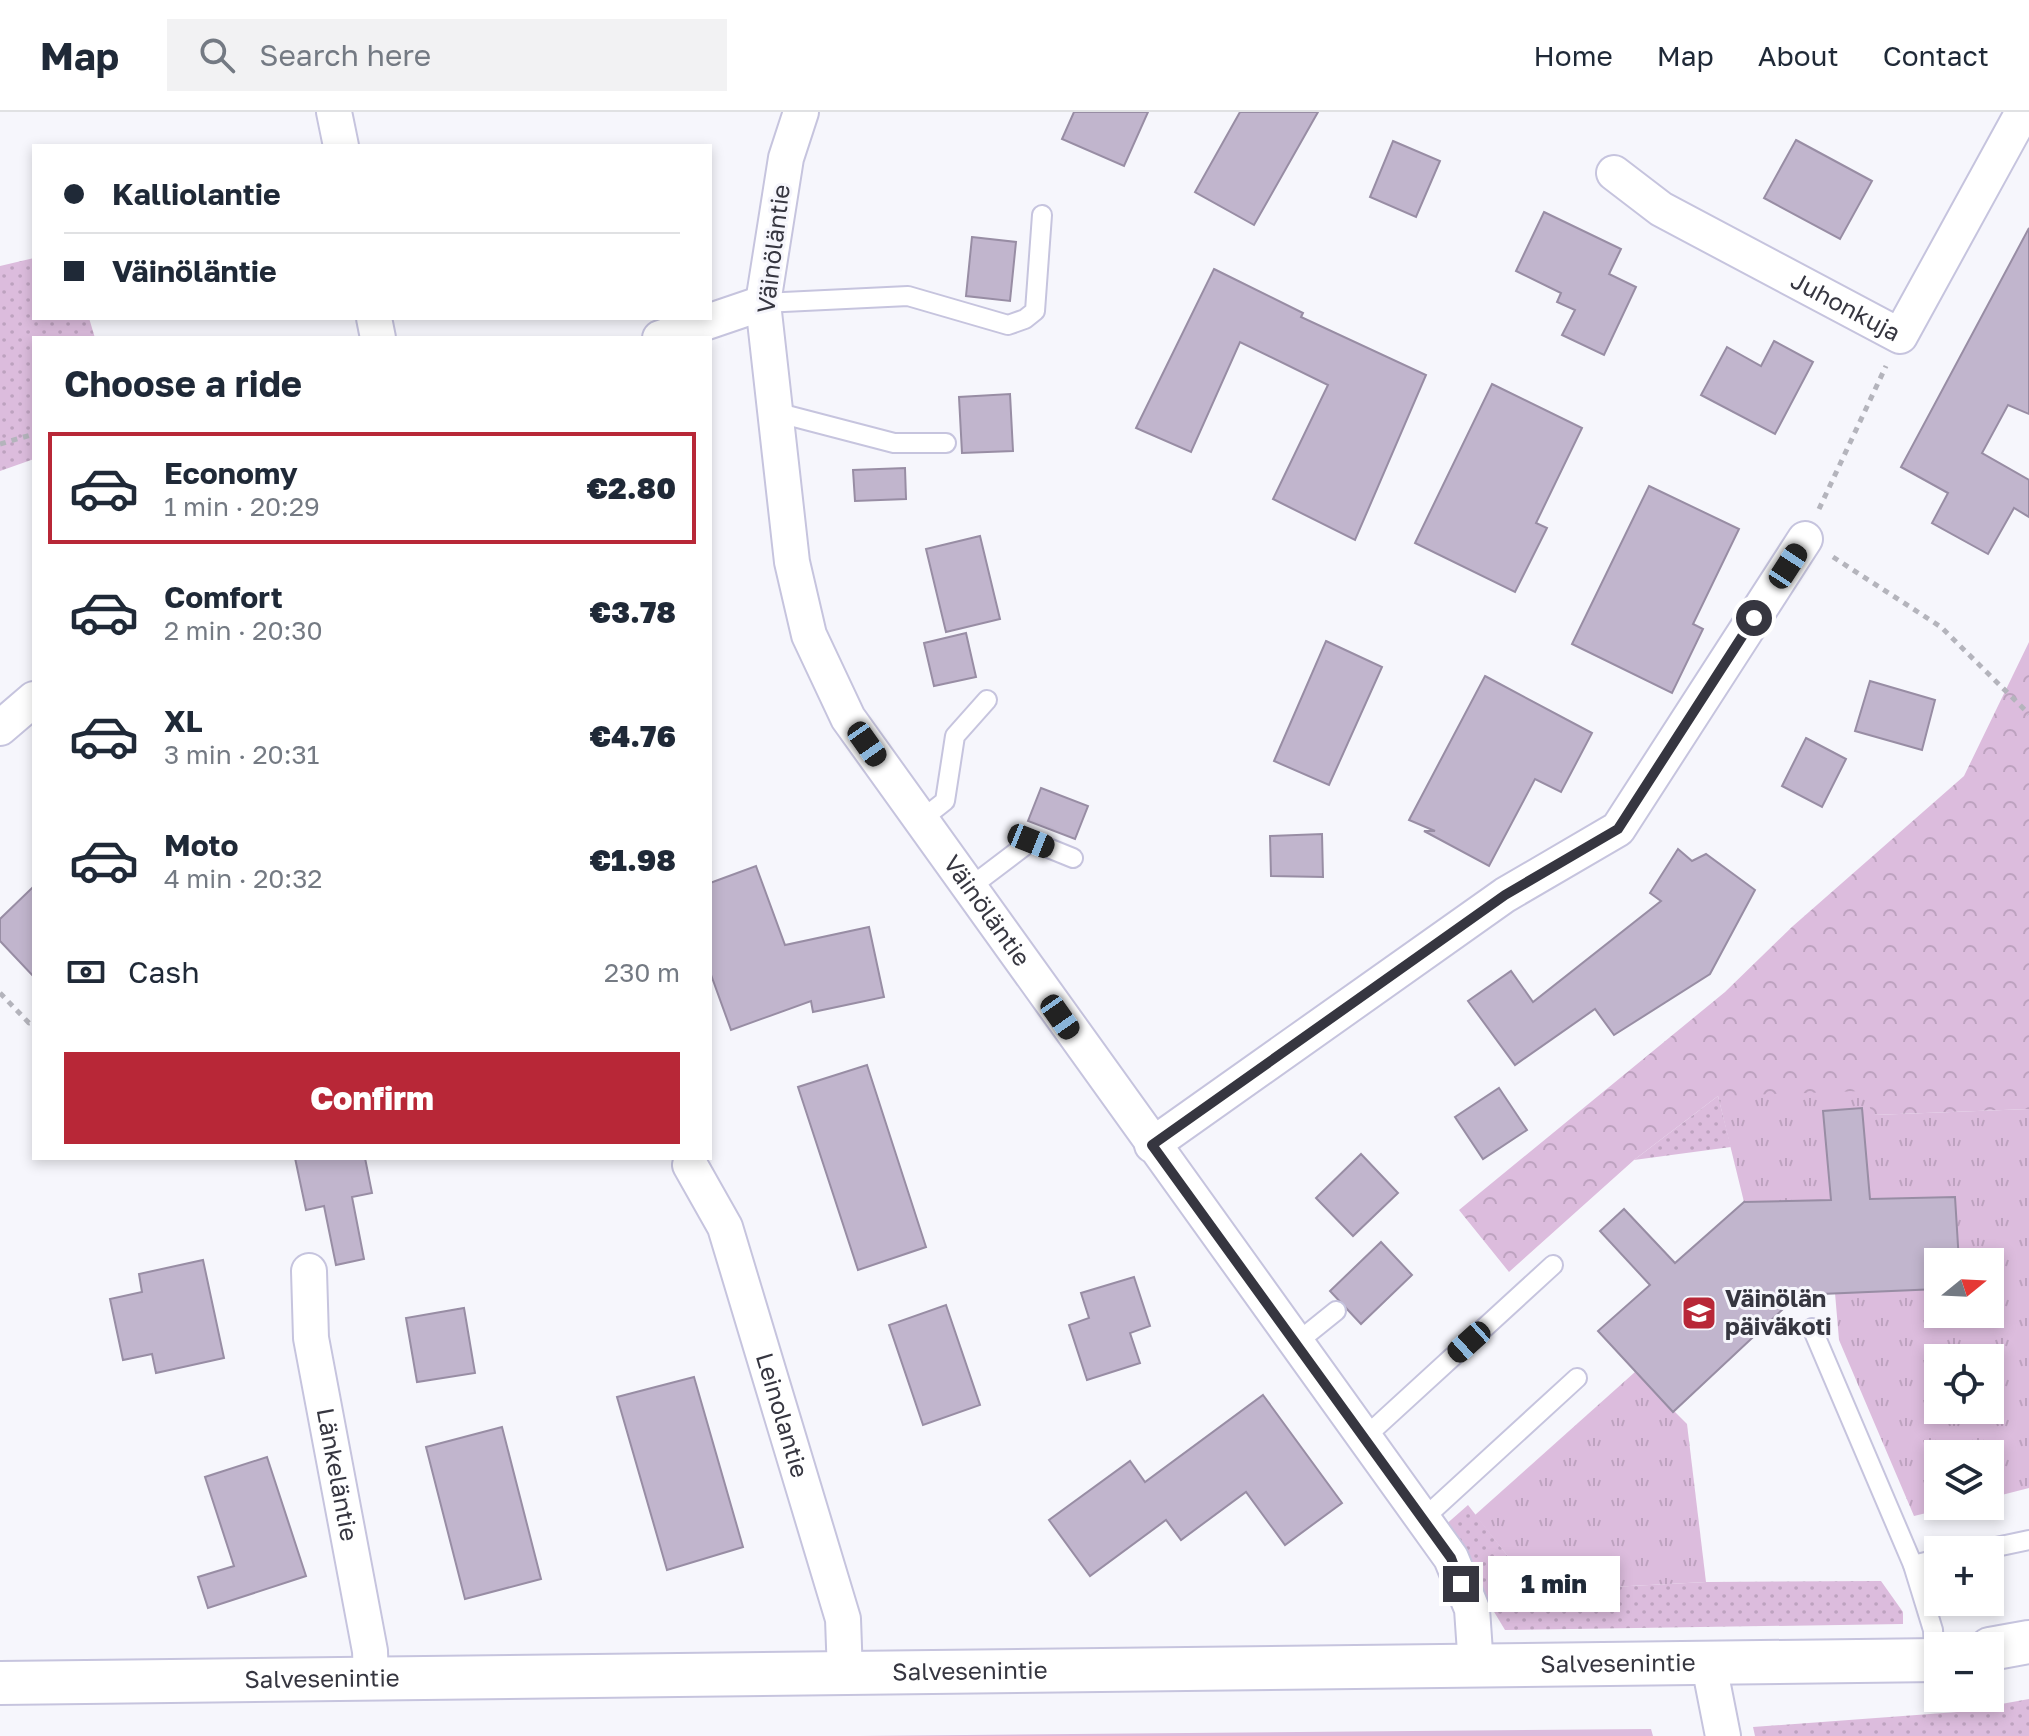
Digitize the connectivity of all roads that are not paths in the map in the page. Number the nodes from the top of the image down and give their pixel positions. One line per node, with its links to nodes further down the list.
1 (334, 112): 4 (street)
2 (801, 112): 7 (street, Väinöläntie)
3 (2023, 112): 5 (street, Juhonkuja)
4 (341, 144)
5 (1614, 173)
6 (1042, 215): 7 (lane)
7 (763, 303): 8 (street); 9 (street, Väinöläntie)
8 (666, 336)
9 (775, 412): 10 (lane); 15 (street, Väinöläntie)
10 (946, 443)
11 (1805, 539): 18 (street)
12 (987, 700): 15 (lane)
13 (32, 701): 14 (street)
14 (0, 728)
15 (921, 820): 17 (street, Väinöläntie)
16 (1073, 858): 17 (lane)
17 (969, 888): 18 (street, Väinöläntie)
18 (1152, 1145): 24 (street, Väinöläntie)
19 (690, 1165): 38 (street, Leinolantie)
20 (1553, 1265): 26 (lane)
21 (309, 1271): 39 (street, Länkeläntie)
22 (1336, 1311): 24 (lane)
23 (1812, 1328): 31 (lane)
24 (1295, 1344): 26 (street, Väinöläntie)
25 (1577, 1378): 27 (lane)
26 (1364, 1438): 27 (street, Väinöläntie)
27 (1423, 1519): 37 (street, Väinöläntie)
28 (2029, 1540): 29 (lane)
29 (2004, 1545)
30 (1924, 1562): 31 (lane)
31 (1913, 1565): 32 (lane)
32 (1933, 1632)
33 (2029, 1642): 34 (street)
34 (2004, 1646)
35 (1924, 1660): 36 (street, Salvesenintie)
36 (1709, 1665): 37 (street, Salvesenintie); 41 (street)
37 (1476, 1667): 38 (street, Salvesenintie)
38 (845, 1674): 39 (street, Salvesenintie)
39 (371, 1679): 40 (street, Salvesenintie)
40 (0, 1683)
41 (1723, 1736)

